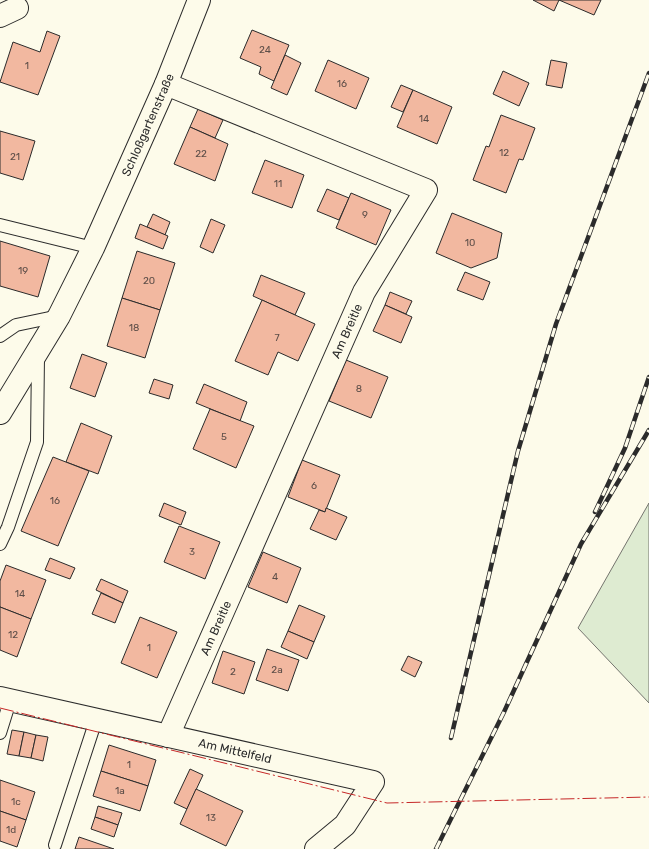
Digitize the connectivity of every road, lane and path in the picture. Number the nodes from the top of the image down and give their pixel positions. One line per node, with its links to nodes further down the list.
1 (200, 0): 2 (street, Schloßgartenstraße)
2 (166, 84): 4 (street, Schloßgartenstraße); 13 (street, Am Breitle)
3 (0, 225): 4 (lane)
4 (93, 248): 5 (street, Schloßgartenstraße)
5 (59, 316): 6 (lane); 7 (street, Schloßgartenstraße)
6 (0, 336)
7 (38, 353): 8 (street); 9 (lane, Schloßgartenstraße)
8 (0, 413)
9 (0, 544)
10 (5, 699): 11 (street, Am Mittelfeld); 12 (lane, Am Mittelfeld)
11 (96, 720): 13 (street, Am Mittelfeld); 14 (lane)
12 (0, 733)
13 (168, 736): 15 (street, Am Mittelfeld)
14 (55, 845)
15 (316, 849)

